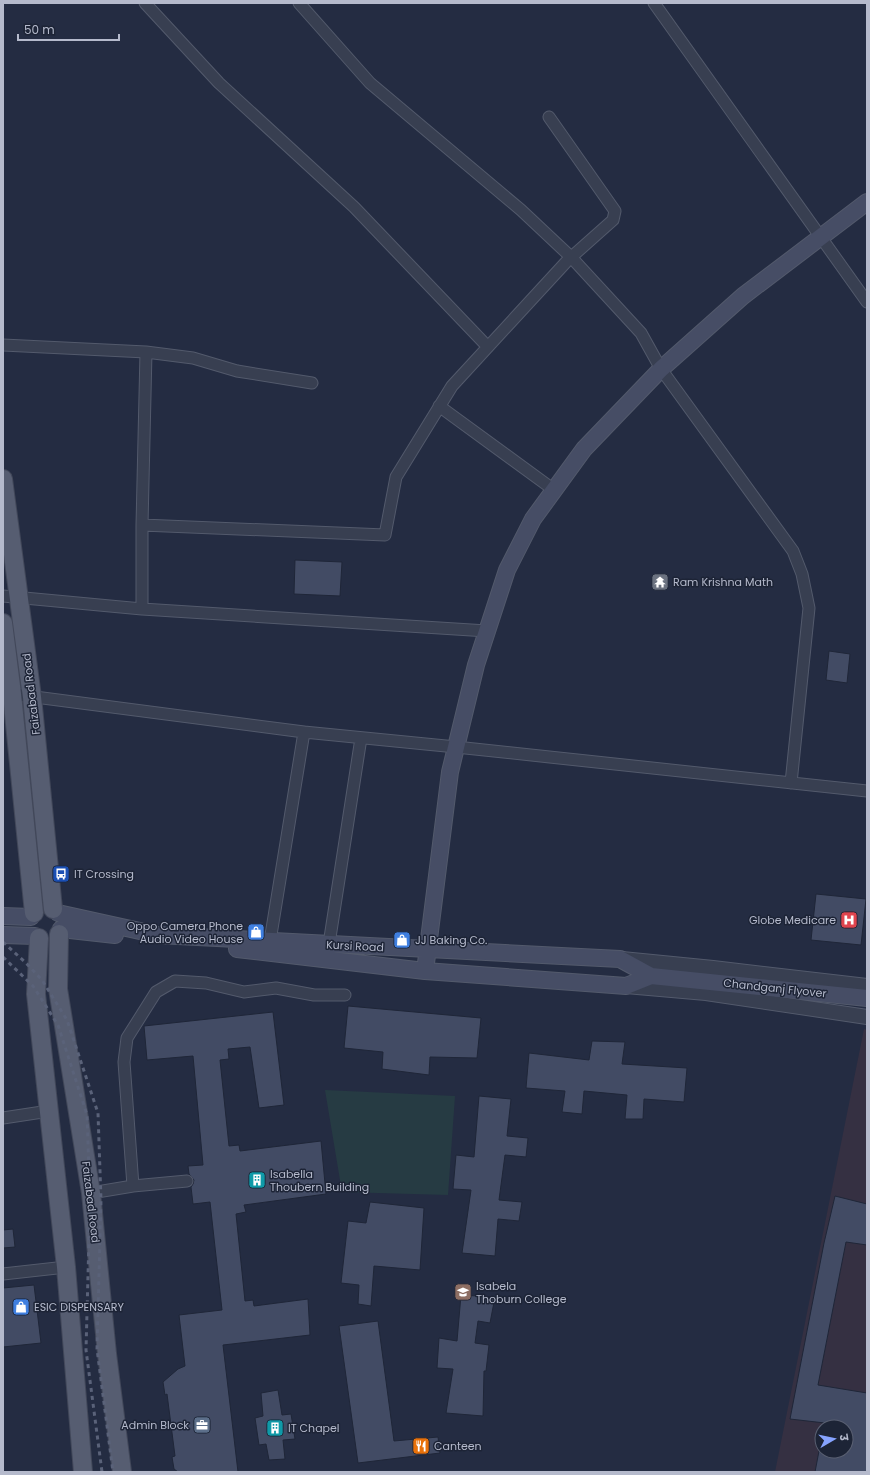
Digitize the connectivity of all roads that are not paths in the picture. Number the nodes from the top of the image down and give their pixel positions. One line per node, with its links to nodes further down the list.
1 (145, 3): 10 (street)
2 (299, 3): 7 (street)
3 (654, 3): 6 (street)
4 (549, 116): 7 (street)
5 (867, 202): 6 (main road)
6 (820, 237): 8 (street); 12 (main road)
7 (571, 257): 10 (street); 12 (street)
8 (867, 302)
9 (3, 345): 11 (street)
10 (487, 346): 14 (street)
11 (146, 352): 13 (street); 17 (street)
12 (662, 369): 16 (main road); 27 (street)
13 (312, 383)
14 (440, 406): 16 (street); 17 (street)
15 (3, 479): 18 (main road, Faizabad Road)
16 (554, 490): 21 (main road)
17 (142, 525): 19 (street)
18 (10, 596): 19 (street); 23 (main road, Faizabad Road)
19 (142, 609): 21 (street)
20 (3, 623): 22 (main road, Faizabad Road)
21 (487, 631): 26 (main road)
22 (12, 694): 23 (street); 29 (main road, Faizabad Road)
23 (32, 697): 24 (street); 31 (main road, Faizabad Road)
24 (304, 732): 25 (street); 34 (street)
25 (361, 738): 26 (street); 35 (street)
26 (456, 747): 27 (street); 36 (main road)
27 (791, 783): 28 (street)
28 (867, 791)
29 (32, 915): 30 (main road); 31 (main road); 33 (main road)
30 (3, 916)
31 (58, 921): 33 (main road); 34 (main road, Kursi Road); 38 (main road, Kursi Road); 50 (main road, Faizabad Road)
32 (3, 935): 33 (main road)
33 (37, 937): 46 (main road)
34 (270, 941): 35 (main road, Kursi Road)
35 (329, 944): 36 (main road, Kursi Road)
36 (428, 950): 37 (main road, Kursi Road); 38 (main road)
37 (620, 959): 39 (main road, Kursi Road); 42 (street)
38 (425, 971): 41 (main road, Kursi Road)
39 (651, 976): 40 (main road, Kursi Road); 41 (main road, Kursi Road)
40 (683, 979): 44 (main road, Chandganj Flyover)
41 (626, 986): 45 (street)
42 (867, 986)
43 (345, 995): 49 (street)
44 (867, 998)
45 (867, 1018)
46 (49, 1111): 47 (street); 51 (main road)
47 (3, 1118)
48 (187, 1181): 49 (street)
49 (133, 1186): 50 (street)
50 (91, 1193): 54 (main road, Faizabad Road)
51 (66, 1267): 52 (street); 53 (main road)
52 (3, 1274)
53 (83, 1472)
54 (122, 1472)

